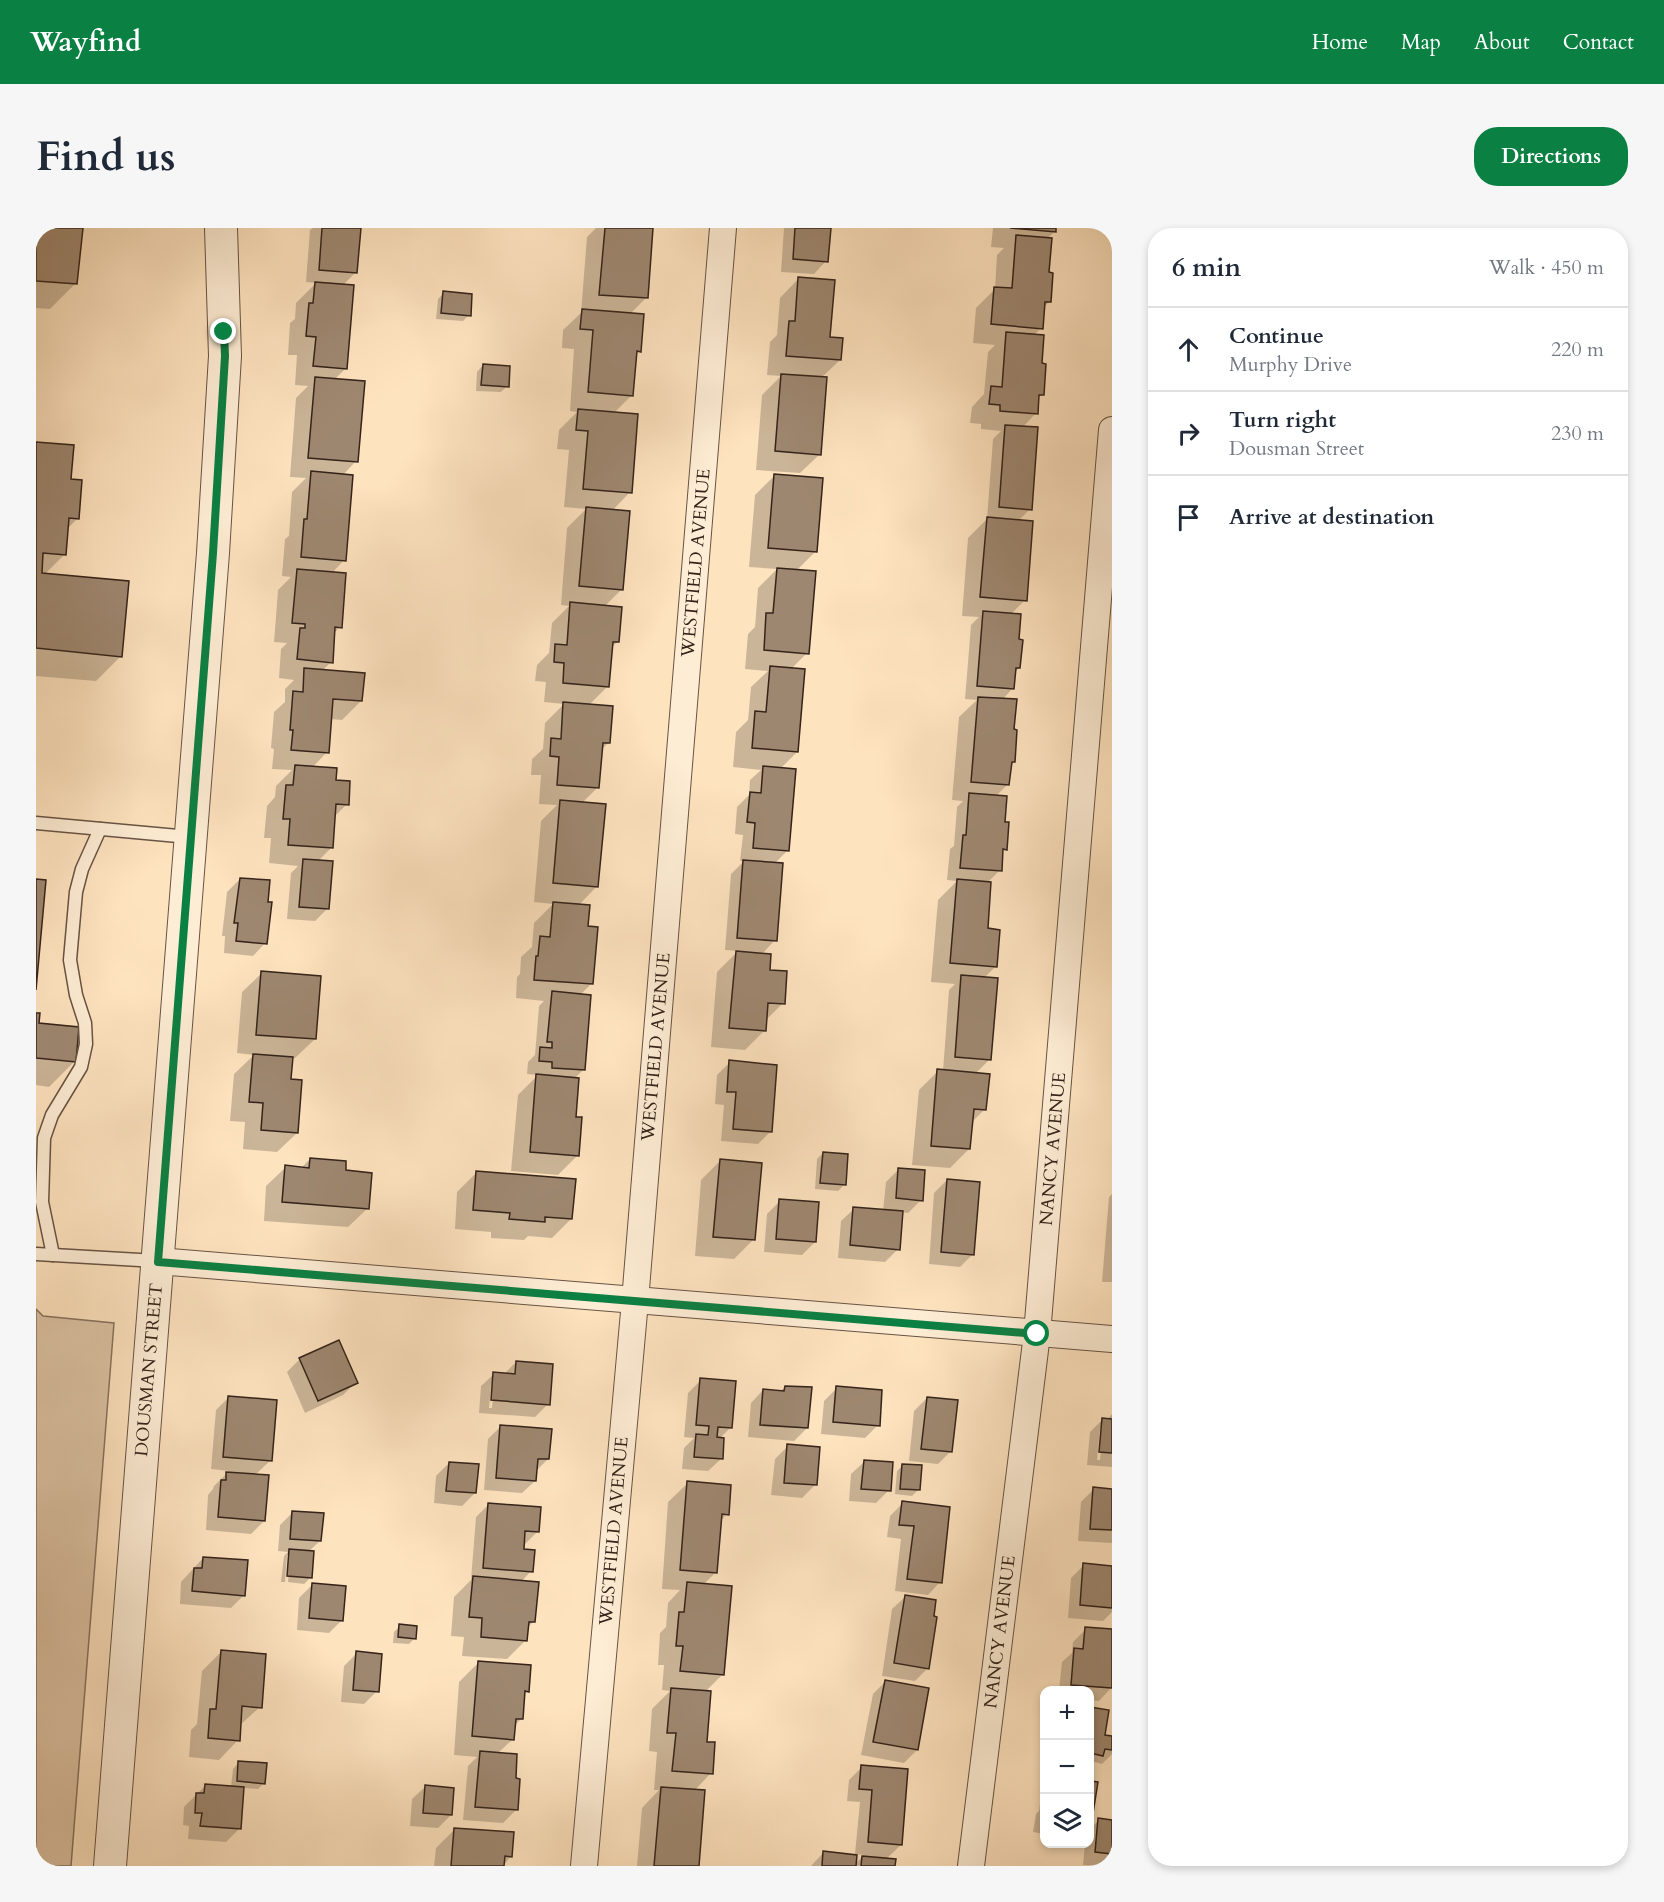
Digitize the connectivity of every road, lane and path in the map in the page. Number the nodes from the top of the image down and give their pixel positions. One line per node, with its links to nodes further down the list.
1 (221, 228): 6 (street, DOUSMAN STREET)
2 (723, 228): 10 (street, WESTFIELD AVENUE)
3 (1112, 430): 11 (street, NANCY AVENUE)
4 (36, 823): 5 (lane)
5 (100, 829): 6 (lane); 8 (lane)
6 (190, 837): 9 (street, DOUSMAN STREET)
7 (36, 1254): 8 (lane)
8 (53, 1255): 9 (lane)
9 (158, 1262): 10 (street); 13 (street, DOUSMAN STREET)
10 (635, 1301): 11 (street); 14 (street, WESTFIELD AVENUE)
11 (1037, 1334): 12 (street); 15 (street, NANCY AVENUE)
12 (1112, 1339)
13 (110, 1866)
14 (584, 1866)
15 (971, 1866)

